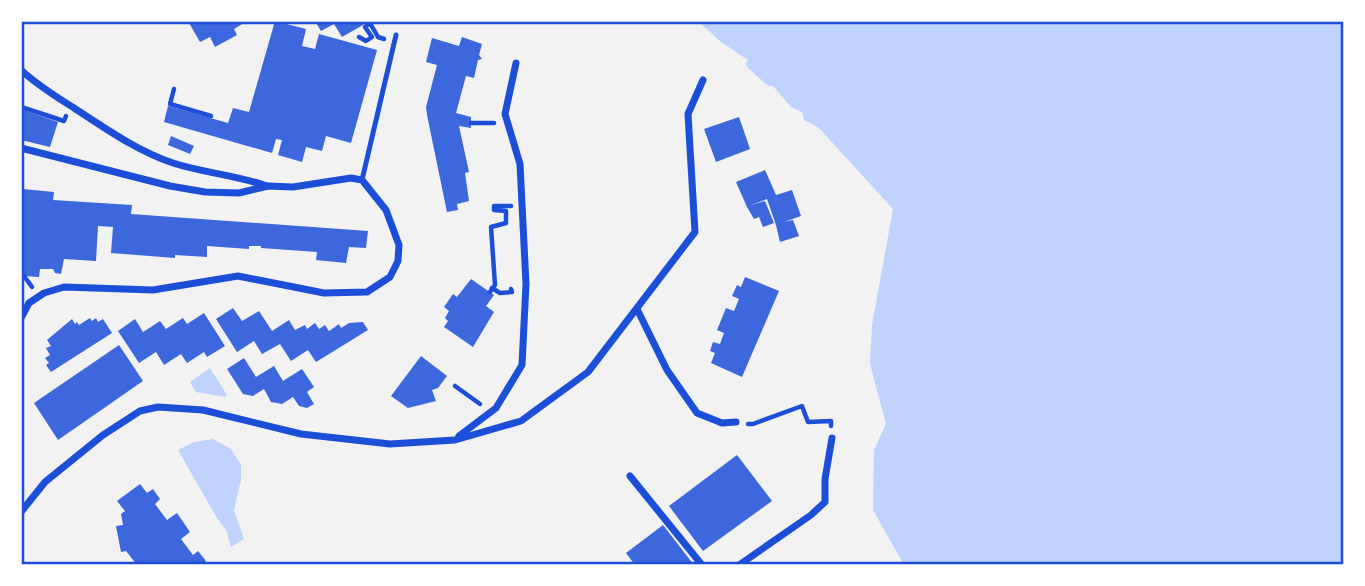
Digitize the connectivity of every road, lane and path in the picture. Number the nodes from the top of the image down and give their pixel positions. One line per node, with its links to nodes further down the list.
1 (397, 36): 14 (lane)
2 (359, 37): 3 (path)
3 (378, 37)
4 (516, 63): 16 (street)
5 (21, 70): 15 (street)
6 (703, 80): 18 (street)
7 (174, 89): 9 (path)
8 (21, 107): 10 (path)
9 (211, 116)
10 (60, 120)
11 (471, 123): 12 (path)
12 (493, 123)
13 (21, 148): 15 (street)
14 (362, 180): 15 (street); 19 (street)
15 (268, 186)
16 (522, 206): 17 (path); 21 (street)
17 (508, 292)
18 (637, 309): 22 (street); 24 (street)
19 (21, 318)
20 (455, 386): 21 (path)
21 (490, 413): 24 (street)
22 (736, 422): 23 (path)
23 (832, 438): 28 (street)
24 (455, 440): 26 (street)
25 (630, 476): 27 (street)
26 (21, 512)
27 (702, 565)
28 (739, 565)

